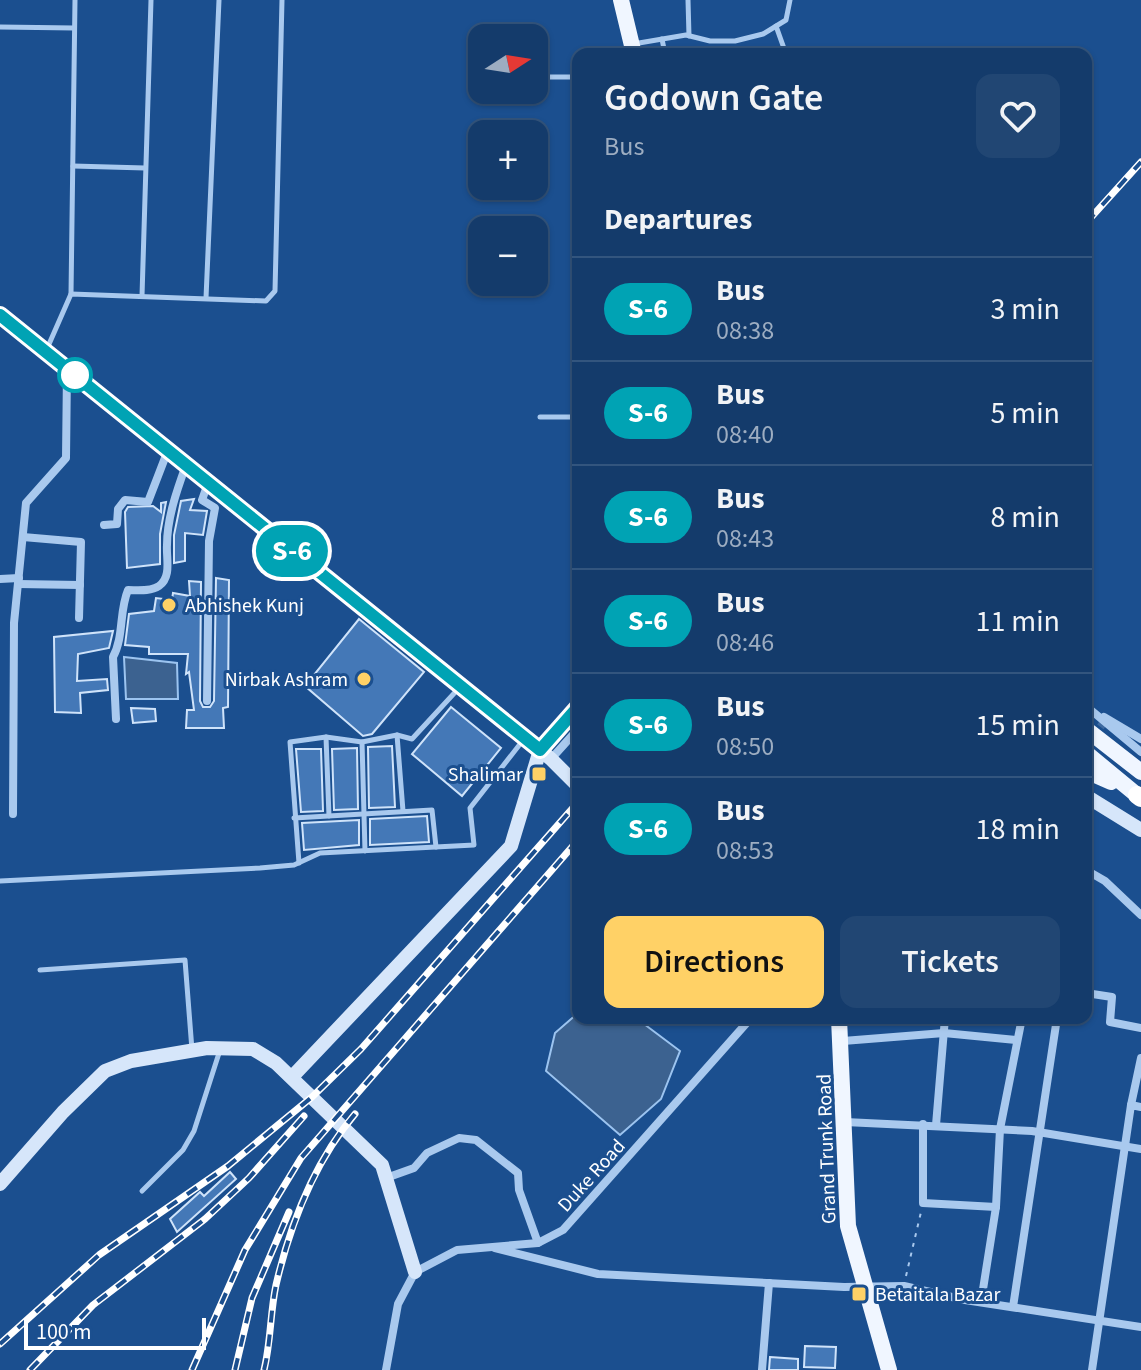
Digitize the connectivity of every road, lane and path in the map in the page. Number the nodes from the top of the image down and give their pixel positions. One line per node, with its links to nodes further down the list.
1 (75, 0): 10 (lane)
2 (151, 0): 20 (lane)
3 (219, 0): 23 (lane)
4 (282, 0): 23 (lane)
5 (621, 0): 13 (main road)
6 (688, 0): 11 (lane)
7 (790, 0): 8 (lane)
8 (776, 26): 11 (lane); 16 (lane)
9 (0, 27): 10 (lane)
10 (74, 28): 19 (lane)
11 (689, 36): 12 (lane)
12 (662, 39): 14 (lane); 15 (lane)
13 (633, 48)
14 (636, 48)
15 (664, 48)
16 (784, 48)
17 (548, 77): 18 (lane)
18 (572, 77)
19 (73, 166): 20 (lane); 21 (lane)
20 (145, 168): 22 (lane)
21 (71, 294): 22 (lane); 25 (lane)
22 (142, 296): 23 (lane)
23 (206, 298)
24 (0, 315): 25 (street)
25 (46, 352): 26 (street)
26 (67, 369): 29 (street); 33 (street)
27 (540, 417): 28 (lane)
28 (572, 417)
29 (168, 450): 30 (street); 32 (street)
30 (186, 465): 31 (street); 43 (street)
31 (208, 483): 38 (street); 39 (street)
32 (104, 525)
33 (23, 537): 35 (street); 36 (street)
34 (0, 579): 35 (street)
35 (18, 581): 36 (street); 61 (street)
36 (80, 585): 37 (street)
37 (79, 618)
38 (460, 687): 46 (lane); 48 (street)
39 (207, 701)
40 (1092, 711): 49 (street)
41 (1092, 711): 51 (street)
42 (572, 716): 52 (street)
43 (116, 719)
44 (572, 734): 52 (street)
45 (1092, 734): 54 (main road, bridge)
46 (397, 735): 50 (lane); 59 (lane)
47 (326, 737): 50 (lane); 62 (lane); 63 (lane)
48 (525, 738): 52 (street); 65 (lane)
49 (1141, 739)
50 (362, 742): 60 (lane)
51 (1141, 752)
52 (546, 755): 56 (street); 85 (street)
53 (1092, 758): 57 (main road)
54 (1141, 772)
55 (1092, 774): 57 (main road)
56 (572, 780)
57 (1140, 796)
58 (1092, 800): 64 (street)
59 (403, 811): 60 (lane); 65 (lane)
60 (363, 813): 62 (lane); 66 (lane)
61 (13, 814)
62 (329, 816): 63 (lane)
63 (294, 818): 67 (lane)
64 (1141, 830)
65 (436, 847): 66 (lane)
66 (365, 851): 67 (lane)
67 (299, 863): 69 (lane)
68 (1092, 873): 70 (street)
69 (0, 881)
70 (1141, 915)
71 (40, 970): 83 (lane)
72 (1092, 994): 78 (street)
73 (746, 1024): 99 (street, Duke Road)
74 (840, 1024): 81 (main road, Grand Trunk Road)
75 (945, 1024): 79 (street)
76 (1020, 1024): 80 (street)
77 (1056, 1024): 91 (street)
78 (1141, 1028)
79 (944, 1033): 80 (street); 81 (street); 89 (street)
80 (1016, 1040): 90 (street)
81 (843, 1041): 87 (main road, Grand Trunk Road)
82 (221, 1049): 83 (street); 85 (street); 96 (lane)
83 (192, 1051): 95 (street)
84 (1141, 1058): 86 (street)
85 (296, 1082): 94 (street)
86 (1136, 1106): 92 (street)
87 (845, 1122): 88 (street); 103 (main road, Grand Trunk Road)
88 (923, 1124): 89 (street); 97 (street)
89 (936, 1125): 90 (street)
90 (1000, 1129): 91 (street); 98 (street)
91 (1040, 1133): 92 (street); 106 (street)
92 (1124, 1145): 93 (street); 107 (street)
93 (1141, 1149)
94 (386, 1178): 99 (street); 101 (street)
95 (0, 1184)
96 (142, 1191)
97 (923, 1203): 98 (street); 104 (path)
98 (996, 1207): 105 (street)
99 (538, 1243): 100 (street, Duke Road)
100 (495, 1248): 101 (street, Duke Road); 102 (street)
101 (415, 1272): 109 (street)
102 (769, 1283): 103 (street); 110 (street)
103 (864, 1286): 104 (street); 111 (main road, Grand Trunk Road)
104 (904, 1286): 105 (street)
105 (981, 1302): 106 (street)
106 (1013, 1307): 107 (street)
107 (1099, 1320): 108 (street); 112 (street)
108 (1141, 1327)
109 (386, 1370)
110 (762, 1370)
111 (889, 1370)
112 (1092, 1370)

